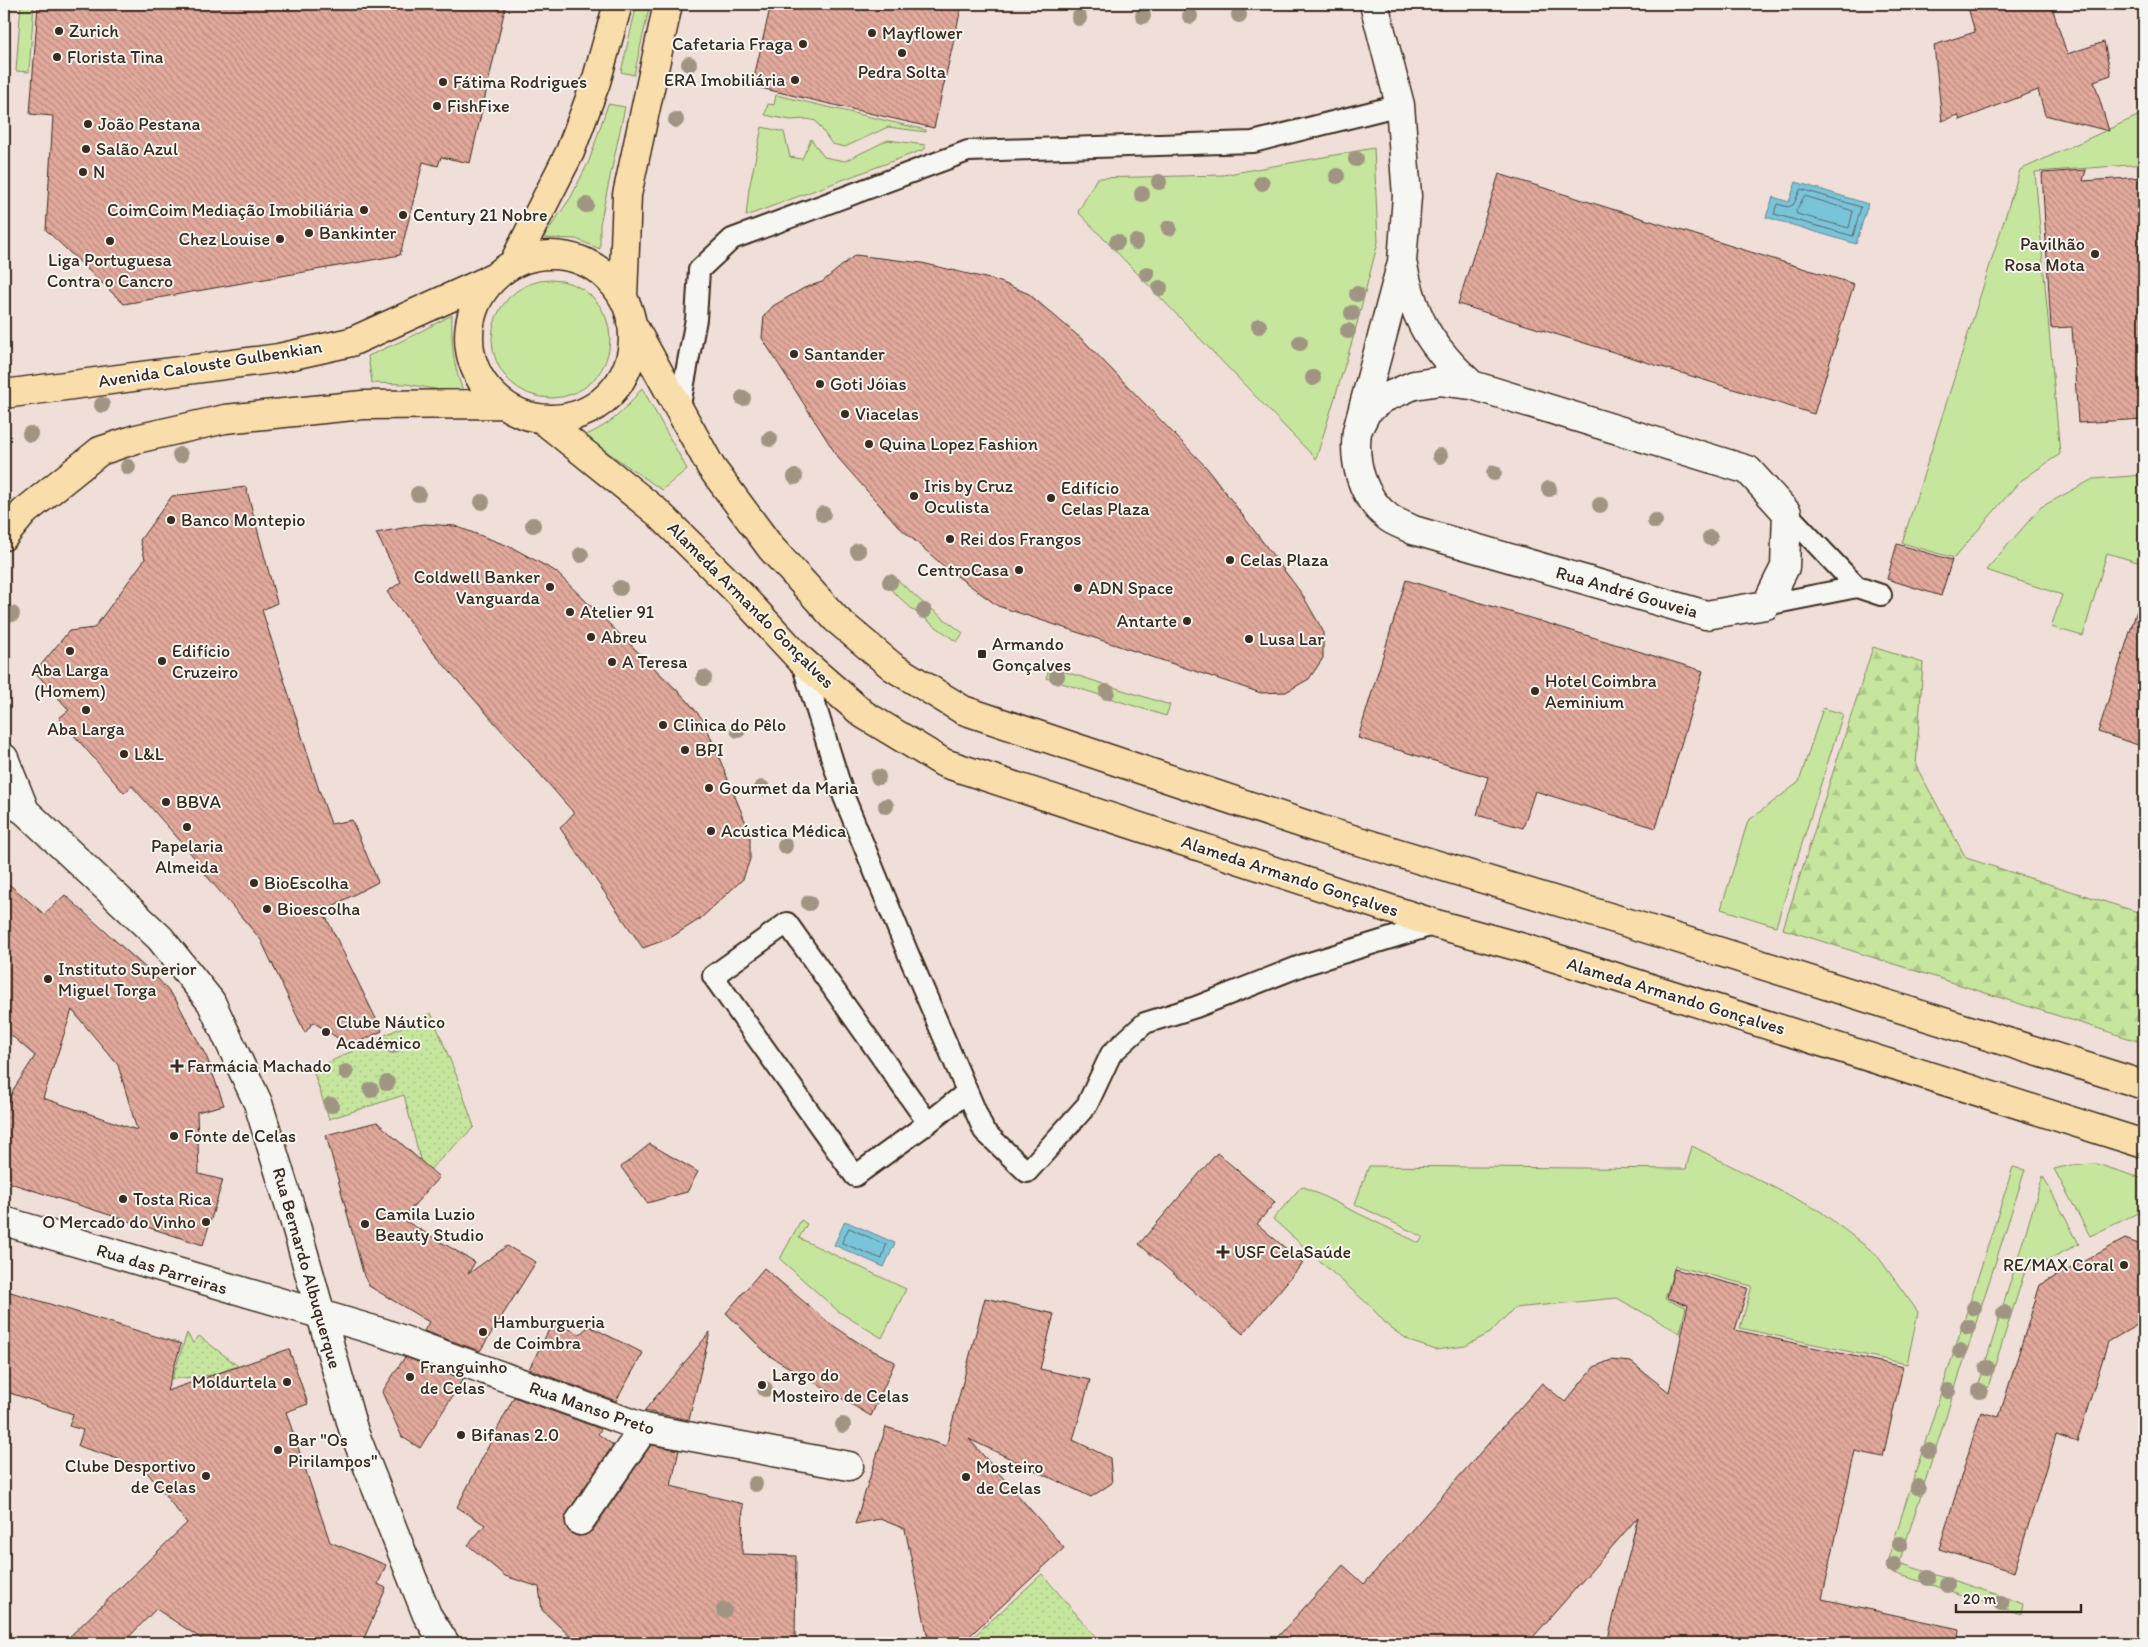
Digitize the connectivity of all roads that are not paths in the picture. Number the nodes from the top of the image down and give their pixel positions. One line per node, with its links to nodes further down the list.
1 (618, 4): 6 (main road, Avenida Calouste Gulbenkian)
2 (668, 4): 7 (main road, Avenida Calouste Gulbenkian)
3 (1374, 4): 4 (street, Rua André Gouveia)
4 (1400, 105): 5 (street, Rua André Gouveia); 12 (lane)
5 (1402, 262): 9 (street, Rua André Gouveia); 14 (street, Rua André Gouveia)
6 (503, 271): 7 (main road, Avenida Calouste Gulbenkian); 10 (main road, Avenida Calouste Gulbenkian); 11 (main road, Avenida Calouste Gulbenkian)
7 (623, 297): 8 (main road, Avenida Calouste Gulbenkian)
8 (632, 322): 12 (main road); 13 (main road, Avenida Calouste Gulbenkian)
9 (1472, 385): 14 (street, Rua André Gouveia); 15 (street, Rua André Gouveia)
10 (4, 394)
11 (504, 404): 13 (main road, Avenida Calouste Gulbenkian); 16 (main road, Avenida Calouste Gulbenkian)
12 (678, 410): 24 (main road)
13 (542, 419): 20 (main road, Alameda Armando Gonçalves)
14 (1357, 431): 19 (street, Rua André Gouveia)
15 (1787, 513): 17 (lane); 19 (street)
16 (4, 536)
17 (1857, 588): 18 (lane); 19 (lane)
18 (1881, 595)
19 (1766, 605)
20 (801, 660): 23 (main road, Alameda Armando Gonçalves); 25 (lane)
21 (4, 758): 22 (street)
22 (15, 804): 29 (street, Rua Bernardo Albuquerque)
23 (1436, 924): 25 (lane); 27 (main road, Alameda Armando Gonçalves)
24 (2144, 1084)
25 (967, 1092): 26 (lane)
26 (928, 1123): 26 (lane)
27 (2144, 1144)
28 (4, 1222): 29 (street, Rua das Parreiras)
29 (320, 1315): 30 (street, Rua Manso Preto); 33 (street, Rua Bernardo Albuquerque)
30 (644, 1428): 31 (street, Rua Manso Preto); 32 (street)
31 (849, 1466)
32 (580, 1521)
33 (445, 1643)

